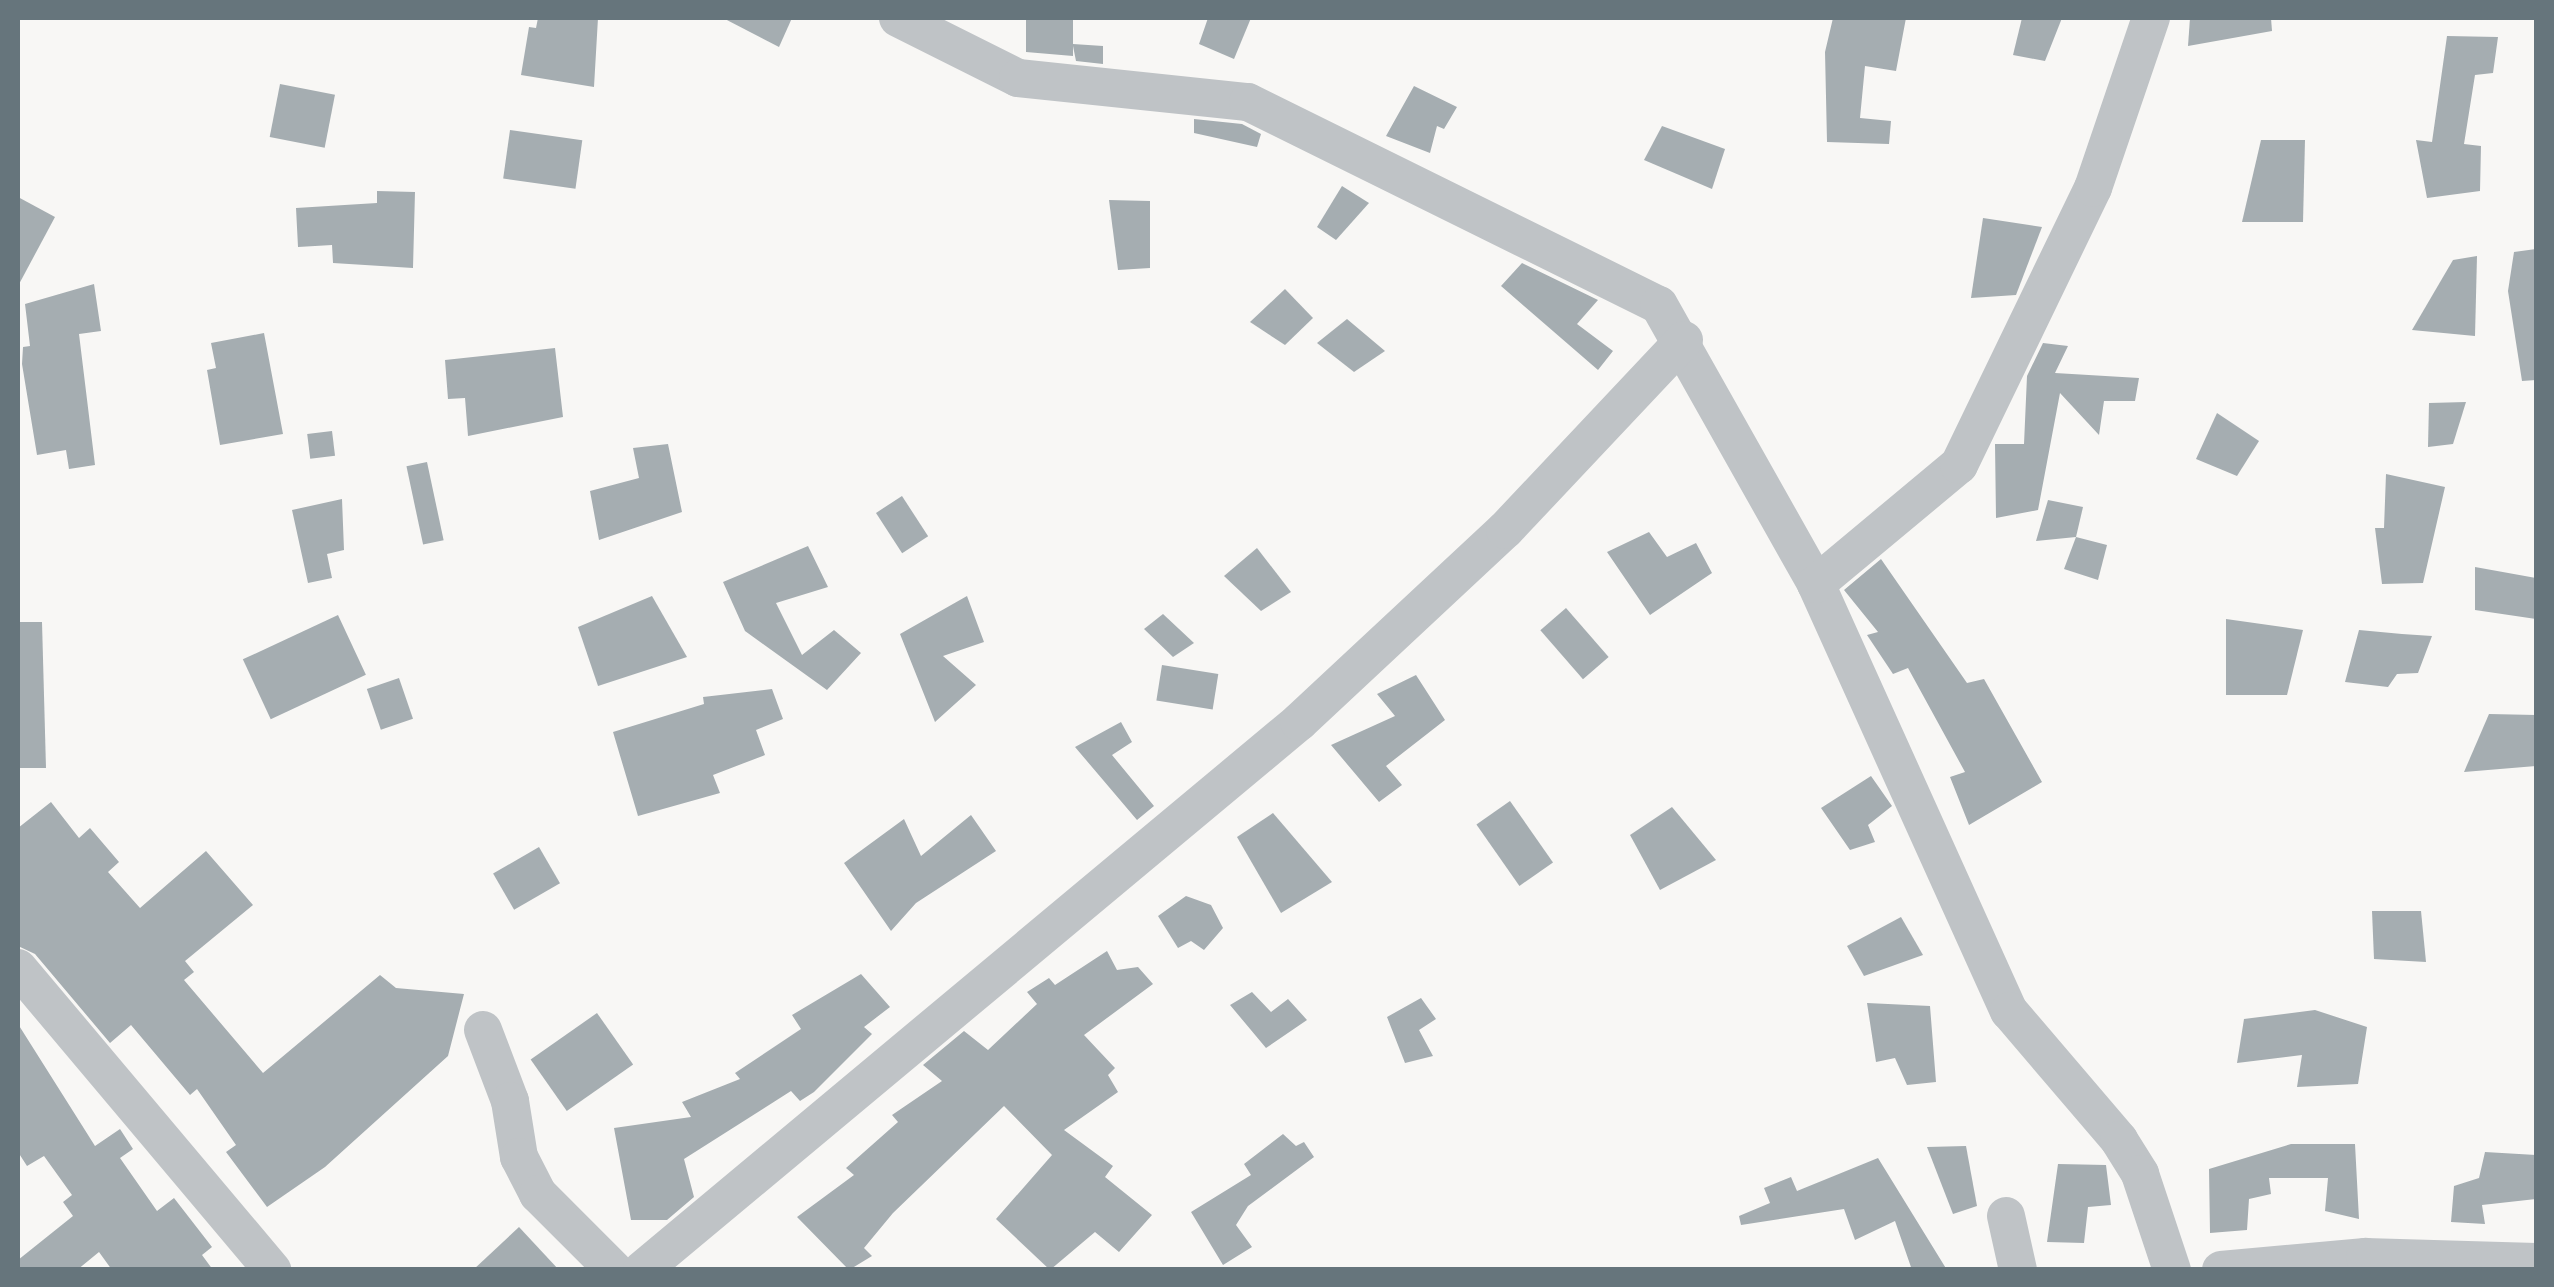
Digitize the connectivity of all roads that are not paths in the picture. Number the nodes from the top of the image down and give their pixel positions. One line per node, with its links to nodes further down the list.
1 (898, 18): 3 (street)
2 (2151, 18): 4 (street)
3 (1684, 340): 4 (street); 11 (street)
4 (1816, 584): 13 (street)
5 (18, 968): 9 (street)
6 (482, 1030): 10 (street)
7 (2006, 1216): 12 (street)
8 (2536, 1262): 14 (street)
9 (272, 1270)
10 (614, 1270)
11 (642, 1270)
12 (2018, 1270)
13 (2172, 1270)
14 (2220, 1270)

